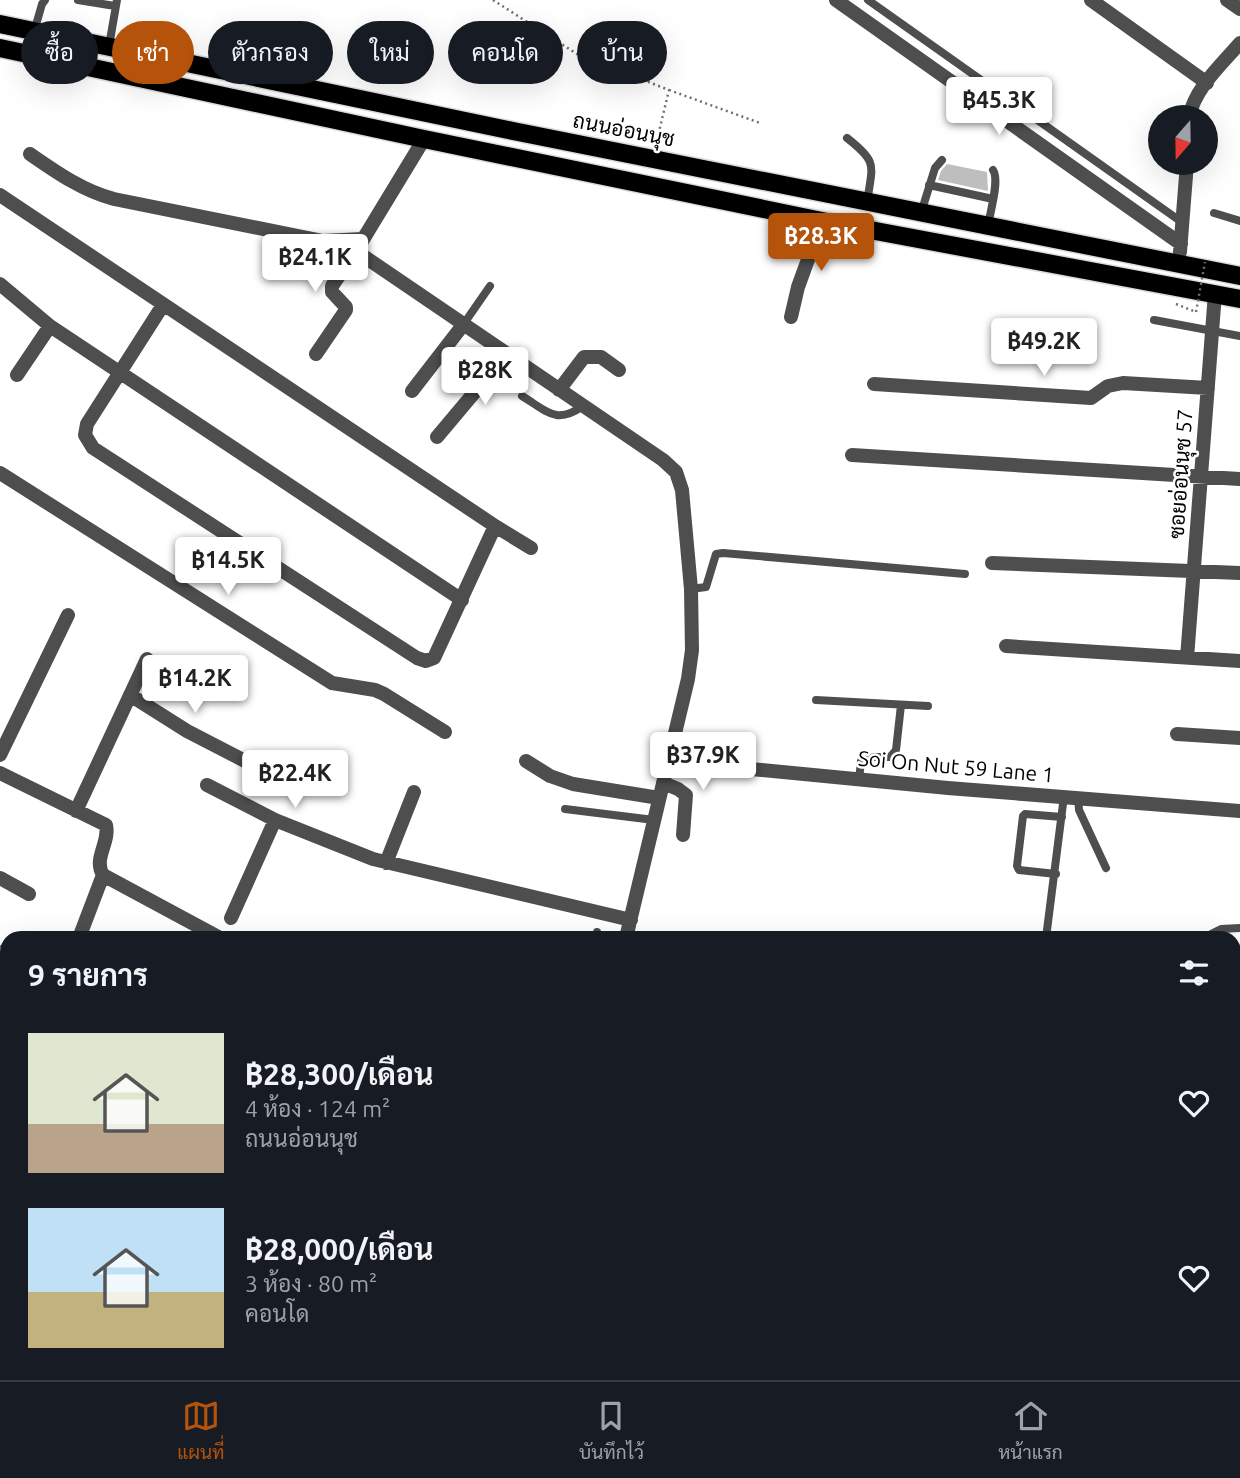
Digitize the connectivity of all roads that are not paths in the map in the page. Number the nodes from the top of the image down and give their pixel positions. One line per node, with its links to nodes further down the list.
1 (45, 0): 9 (lane)
2 (78, 0): 7 (lane)
3 (836, 0): 36 (street)
4 (868, 0): 34 (lane)
5 (1091, 0): 16 (street)
6 (1227, 0): 8 (street)
7 (116, 3): 14 (lane)
8 (1240, 9)
9 (37, 21)
10 (0, 24): 11 (main road, ถนนอ่อนนุช)
11 (21, 29)
12 (1240, 43): 16 (street)
13 (98, 44): 14 (main road, ถนนอ่อนนุช)
14 (109, 46): 18 (main road, ถนนอ่อนนุช)
15 (0, 48): 20 (main road)
16 (1207, 83): 17 (street)
17 (1192, 105)
18 (513, 131): 22 (main road); 29 (main road, ถนนอ่อนนุช)
19 (847, 138): 29 (lane)
20 (424, 139): 22 (main road); 37 (street)
21 (30, 154): 37 (street)
22 (507, 156): 32 (main road)
23 (942, 160): 26 (lane)
24 (993, 170): 28 (lane)
25 (1186, 175): 34 (street)
26 (929, 185): 28 (lane); 30 (lane)
27 (0, 195): 44 (street)
28 (993, 198): 35 (lane)
29 (867, 203): 30 (main road, ถนนอ่อนนุช)
30 (921, 213): 35 (main road, ถนนอ่อนนุช)
31 (1214, 213): 33 (lane)
32 (822, 221): 42 (main road); 45 (street)
33 (1240, 221)
34 (1182, 223): 36 (street)
35 (988, 226): 38 (main road, ถนนอ่อนนุช)
36 (1181, 244): 38 (street)
37 (360, 245): 47 (street); 51 (street)
38 (1179, 264): 39 (main road, ถนนอ่อนนุช)
39 (1240, 276)
40 (0, 284): 48 (street)
41 (490, 286): 47 (lane)
42 (1215, 293): 43 (main road); 49 (street, ซอยอ่อนนุช 57)
43 (1240, 299)
44 (163, 305): 54 (street); 67 (street)
45 (791, 317)
46 (1154, 320): 49 (lane)
47 (463, 325): 52 (street); 59 (street)
48 (50, 326): 54 (street); 55 (street)
49 (1212, 331): 50 (lane); 57 (street, ซอยอ่อนนุช 57)
50 (1240, 336)
51 (316, 354)
52 (506, 355): 58 (street); 62 (street)
53 (619, 370): 58 (street)
54 (119, 373): 74 (street); 74 (street)
55 (17, 375)
56 (874, 384): 57 (street)
57 (1208, 388): 65 (street, ซอยอ่อนนุช 57)
58 (559, 390): 61 (street)
59 (412, 391)
60 (522, 396): 61 (lane)
61 (583, 406): 73 (street)
62 (437, 436)
63 (852, 455): 65 (street)
64 (0, 473): 84 (street)
65 (1201, 476): 66 (street); 70 (street, ซอยอ่อนนุช 57)
66 (1240, 479)
67 (495, 526): 68 (street); 74 (street)
68 (531, 548)
69 (992, 563): 70 (street)
70 (1194, 569): 71 (street); 77 (street, ซอยอ่อนนุช 57)
71 (1240, 572)
72 (965, 574): 73 (lane)
73 (691, 589): 90 (street)
74 (462, 600)
75 (68, 615): 87 (street)
76 (1006, 646): 77 (street)
77 (1187, 658): 79 (street)
78 (147, 659): 80 (street)
79 (1240, 661)
80 (130, 695): 88 (street); 99 (street)
81 (816, 700): 82 (lane)
82 (901, 705): 83 (lane); 92 (lane)
83 (928, 706)
84 (445, 732)
85 (1177, 734): 86 (street)
86 (1240, 738)
87 (0, 755)
88 (245, 761)
89 (526, 761): 97 (street)
90 (668, 761): 92 (street, Soi On Nut 59 Lane 1); 93 (street)
91 (0, 773): 99 (street)
92 (859, 780): 96 (street, Soi On Nut 59 Lane 1)
93 (663, 783): 97 (street); 104 (street)
94 (207, 785): 102 (street)
95 (414, 792): 105 (street)
96 (1071, 796): 100 (street, Soi On Nut 59 Lane 1); 101 (lane); 106 (lane)
97 (659, 798): 103 (street)
98 (565, 809): 103 (lane)
99 (76, 811): 108 (street)
100 (1240, 811)
101 (1062, 817): 107 (lane); 107 (lane)
102 (275, 820): 105 (street); 111 (street)
103 (654, 820): 112 (street)
104 (683, 835)
105 (381, 861): 112 (street)
106 (1106, 868)
107 (1056, 874): 117 (lane)
108 (103, 875): 114 (street); 115 (street)
109 (0, 877): 110 (street)
110 (29, 894)
111 (231, 918)
112 (631, 919): 116 (street)
113 (1240, 928): 118 (lane)
114 (82, 931)
115 (193, 931)
116 (628, 931)
117 (1047, 931)
118 (1217, 931)

